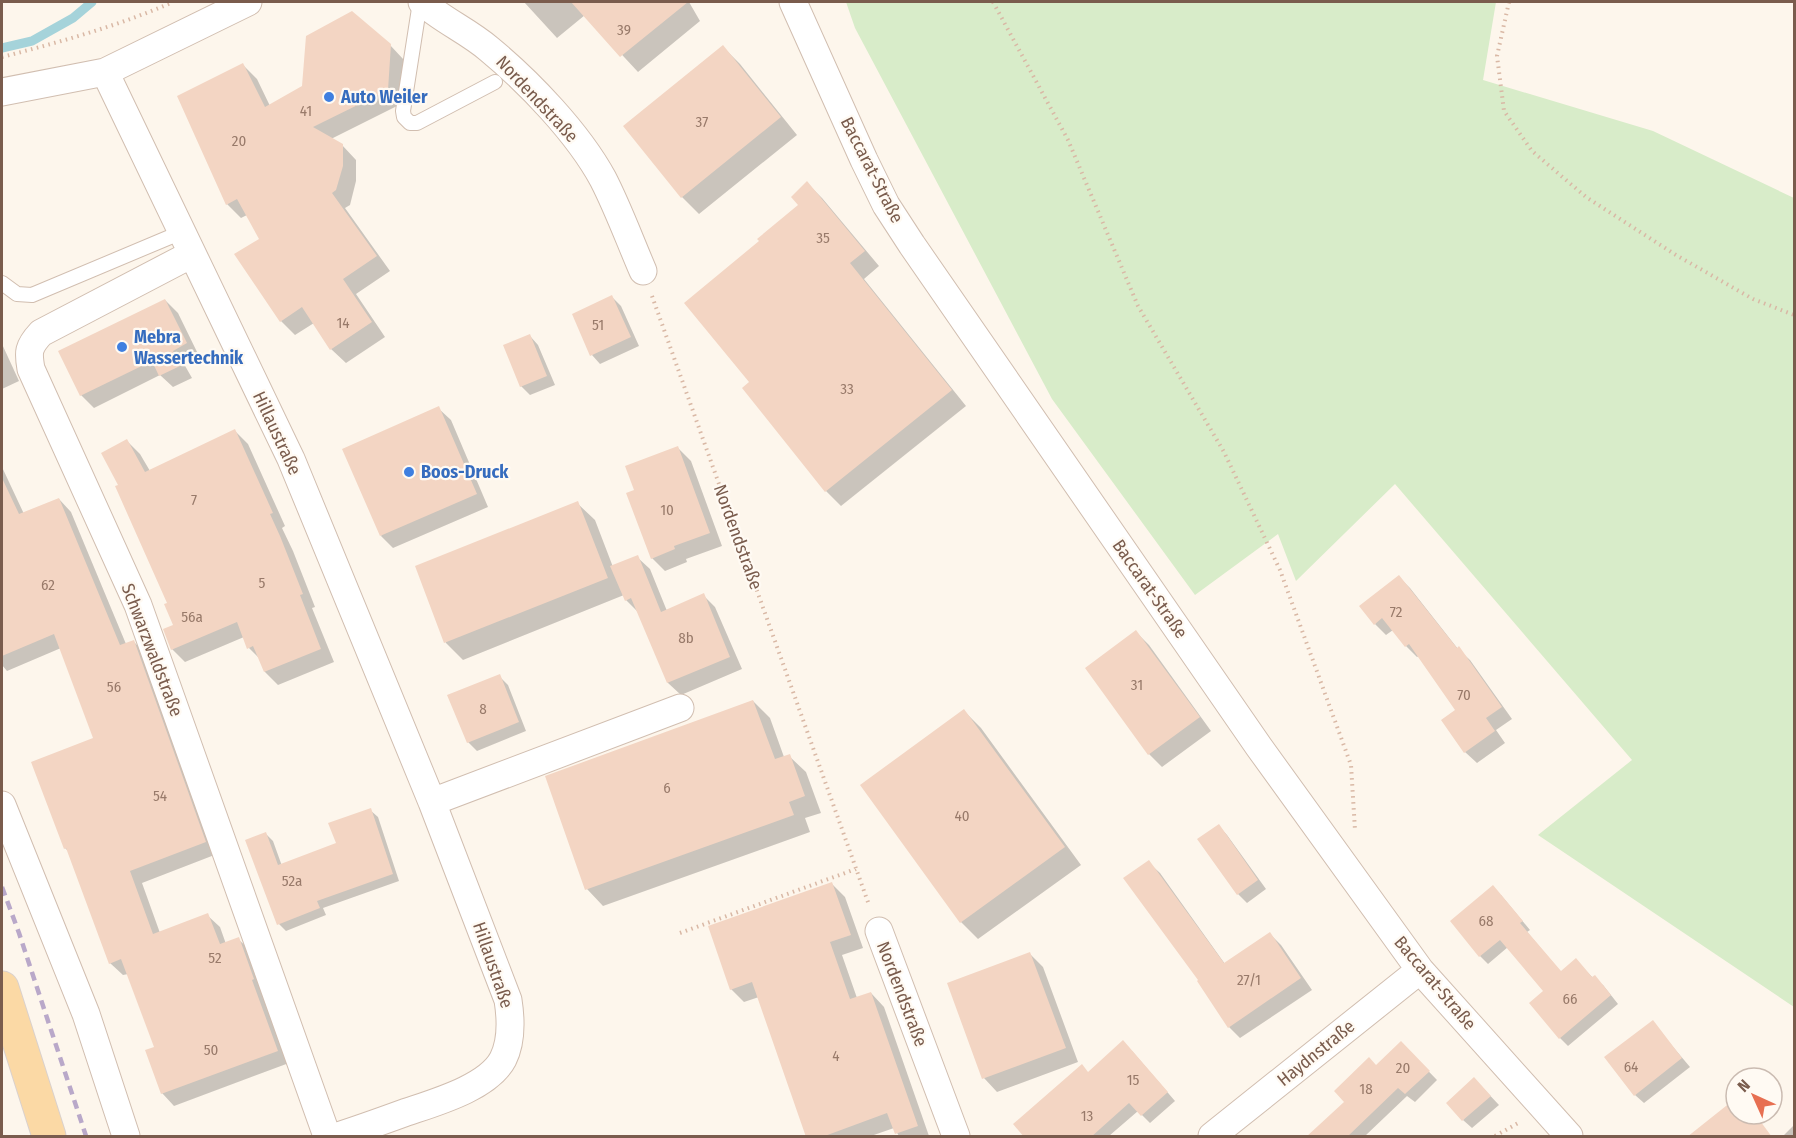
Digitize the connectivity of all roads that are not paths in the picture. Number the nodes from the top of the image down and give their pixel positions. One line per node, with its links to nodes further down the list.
1 (248, 2): 4 (street)
2 (421, 2): 5 (lane); 8 (street, Nordendstraße)
3 (793, 2): 14 (street, Baccarat-Straße)
4 (105, 72): 6 (street); 7 (street, Hillaustraße)
5 (495, 82)
6 (2, 92)
7 (187, 243): 9 (lane); 11 (street, Hillaustraße); 19 (street, Schwarzwaldstraße)
8 (643, 271)
9 (2, 283)
10 (680, 708): 11 (street)
11 (432, 802): 20 (street, Hillaustraße)
12 (2, 805): 18 (street)
13 (879, 931): 21 (street, Nordendstraße)
14 (1420, 970): 16 (street, Haydnstraße); 22 (street, Baccarat-Straße)
15 (2, 988): 17 (main road)
16 (1216, 1136)
17 (49, 1137)
18 (126, 1137)
19 (327, 1137)
20 (338, 1137)
21 (956, 1137)
22 (1569, 1137)

